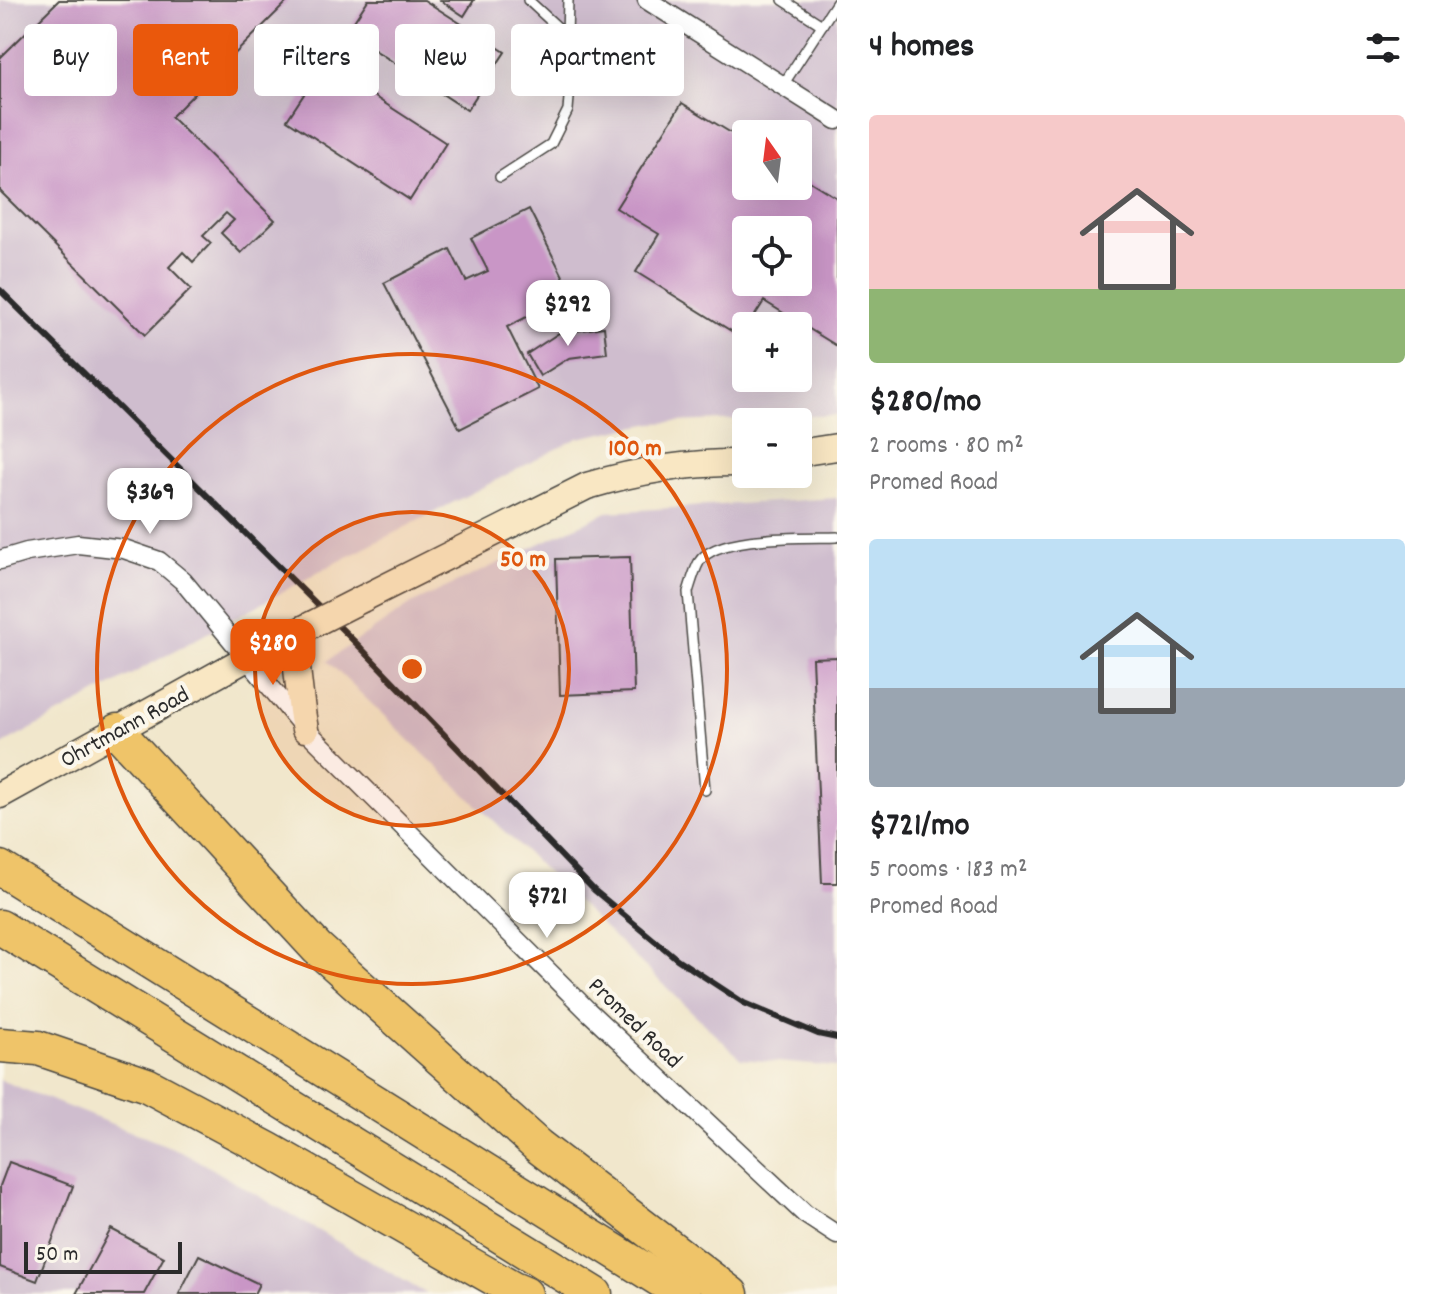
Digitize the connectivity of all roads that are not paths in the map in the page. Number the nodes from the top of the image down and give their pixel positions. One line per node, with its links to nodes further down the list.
1 (528, 0): 6 (lane)
2 (568, 0): 7 (lane)
3 (647, 0): 9 (street)
4 (783, 0): 8 (lane)
5 (837, 2): 8 (lane)
6 (554, 24)
7 (567, 24)
8 (822, 25): 9 (lane)
9 (783, 85): 11 (street)
10 (569, 96): 12 (lane)
11 (835, 113)
12 (500, 177)
13 (837, 447): 14 (main road)
14 (812, 451)
15 (732, 463): 20 (main road, Ohrtmann Road, bridge)
16 (812, 464): 17 (main road)
17 (837, 464)
18 (837, 537): 25 (lane)
19 (0, 560): 21 (street, Promed Road)
20 (303, 629): 21 (main road, Ohrtmann Road); 22 (main road)
21 (247, 658): 22 (street, Promed Road); 23 (main road, Ohrtmann Road)
22 (305, 729): 29 (street, Promed Road)
23 (117, 731): 24 (main road, Ohrtmann Road); 33 (highway)
24 (8, 790)
25 (705, 790)
26 (0, 868): 32 (highway)
27 (0, 927): 31 (highway)
28 (0, 1045): 30 (highway)
29 (837, 1235)
30 (525, 1294)
31 (595, 1294)
32 (683, 1294)
33 (731, 1294)

